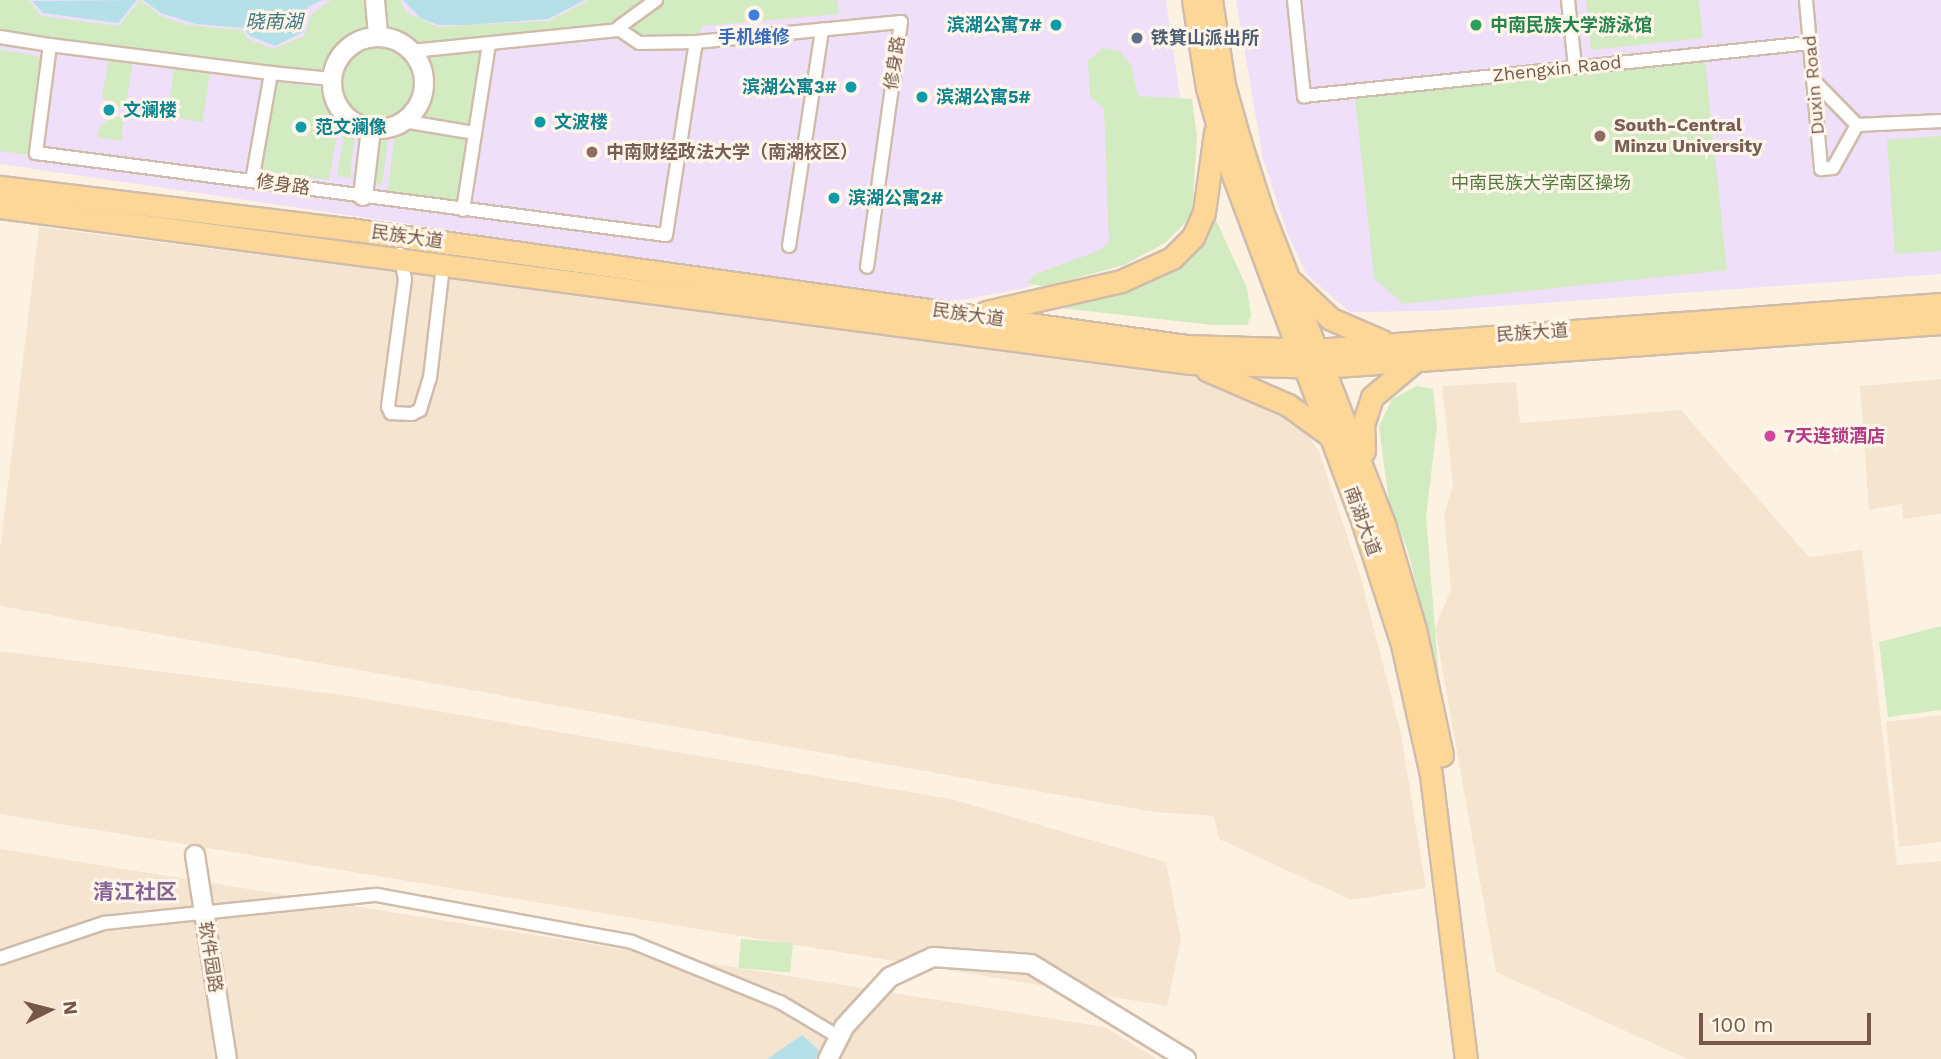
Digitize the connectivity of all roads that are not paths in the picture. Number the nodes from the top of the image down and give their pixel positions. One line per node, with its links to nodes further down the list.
1 (375, 0): 11 (main road)
2 (656, 0): 8 (street)
3 (1193, 0): 23 (main road, 南湖大道)
4 (1211, 0): 37 (main road, 南湖大道)
5 (1294, 0): 17 (street, Zhengxin Raod)
6 (1568, 0): 17 (street)
7 (1806, 0): 13 (street, Duxin Road)
8 (619, 27)
9 (822, 30): 12 (street, 修身路); 33 (street); 36 (street, 修身路)
10 (0, 37): 15 (street)
11 (378, 37): 16 (main road); 19 (main road)
12 (696, 42): 14 (street, 修身路); 31 (street, 修身路)
13 (1810, 43): 17 (street, Zhengxin Raod); 20 (street, Duxin Road)
14 (489, 44): 16 (street, 修身路); 26 (street)
15 (50, 45): 18 (street); 27 (street, 修身路)
16 (412, 51): 21 (main road)
17 (1575, 67)
18 (271, 73): 19 (street); 27 (street)
19 (332, 79): 25 (main road)
20 (1813, 80): 24 (street); 24 (street, Duxin Road)
21 (404, 121): 25 (main road); 26 (street)
22 (1941, 121): 24 (street)
23 (1216, 124): 39 (main road); 42 (main road, 南湖大道)
24 (1857, 125)
25 (371, 129): 29 (main road)
26 (475, 133): 31 (street)
27 (252, 181): 29 (street, 修身路)
28 (0, 187): 32 (main road, 民族大道)
29 (363, 196): 31 (street, 修身路)
30 (0, 206): 34 (main road, 民族大道)
31 (463, 209)
32 (400, 236): 34 (street); 39 (main road, 民族大道)
33 (789, 246)
34 (401, 259): 35 (main road, 民族大道); 35 (street)
35 (443, 265): 44 (main road, 民族大道)
36 (867, 267)
37 (1287, 276): 41 (main road); 42 (main road, 南湖大道)
38 (1941, 304): 41 (main road, 民族大道)
39 (973, 315): 42 (main road, 民族大道)
40 (1941, 323): 43 (main road, 民族大道)
41 (1391, 344): 42 (main road, 民族大道)
42 (1309, 358): 43 (main road, 民族大道); 44 (main road, 民族大道); 45 (main road, 南湖大道); 46 (main road, 南湖大道)
43 (1415, 361): 46 (main road)
44 (1189, 363): 45 (main road)
45 (1331, 436): 54 (main road, 南湖大道)
46 (1366, 471): 55 (main road, 南湖大道)
47 (195, 855): 48 (main road, 软件园路)
48 (203, 914): 49 (street); 50 (street); 51 (main road, 软件园路)
49 (0, 958)
50 (839, 1037): 52 (main road); 53 (main road)
51 (227, 1059)
52 (828, 1059)
53 (1186, 1059)
54 (1466, 1059)
55 (1480, 1059)

